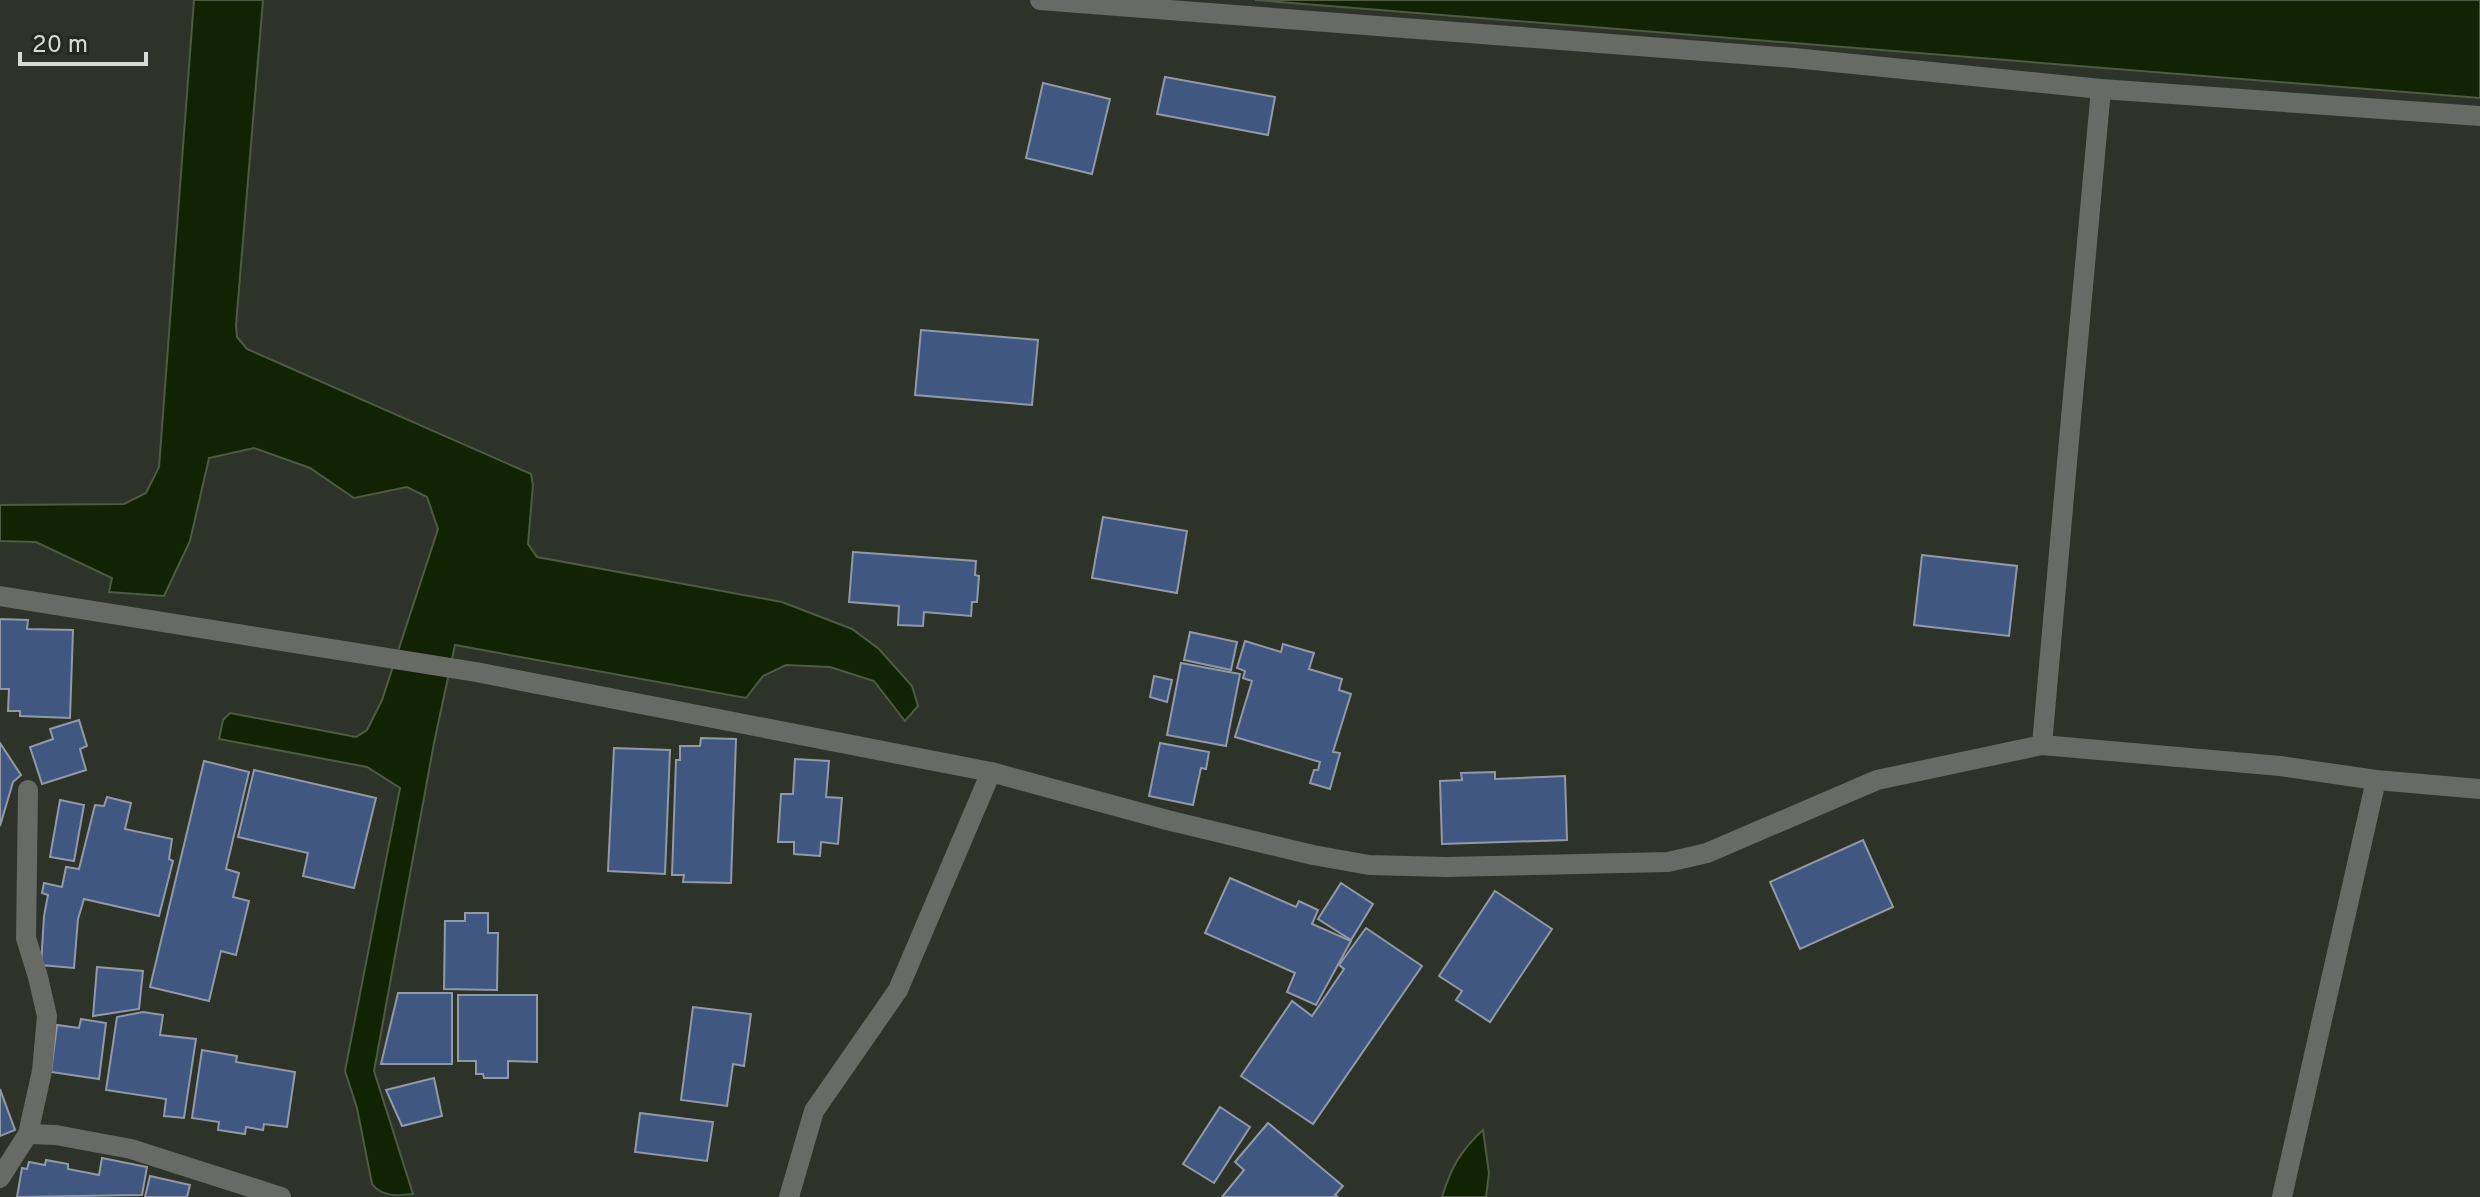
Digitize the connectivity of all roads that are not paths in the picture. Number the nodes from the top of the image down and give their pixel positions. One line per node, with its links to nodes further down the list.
1 (1040, 0): 2 (street)
2 (2101, 89): 3 (street); 5 (street)
3 (2480, 116)
4 (0, 596): 6 (street)
5 (2042, 745): 6 (street); 7 (street)
6 (991, 772): 13 (street)
7 (2376, 780): 8 (street); 14 (street)
8 (2480, 789)
9 (28, 790): 10 (street)
10 (28, 1134): 11 (street); 12 (street)
11 (0, 1178)
12 (281, 1197)
13 (789, 1197)
14 (2282, 1197)

